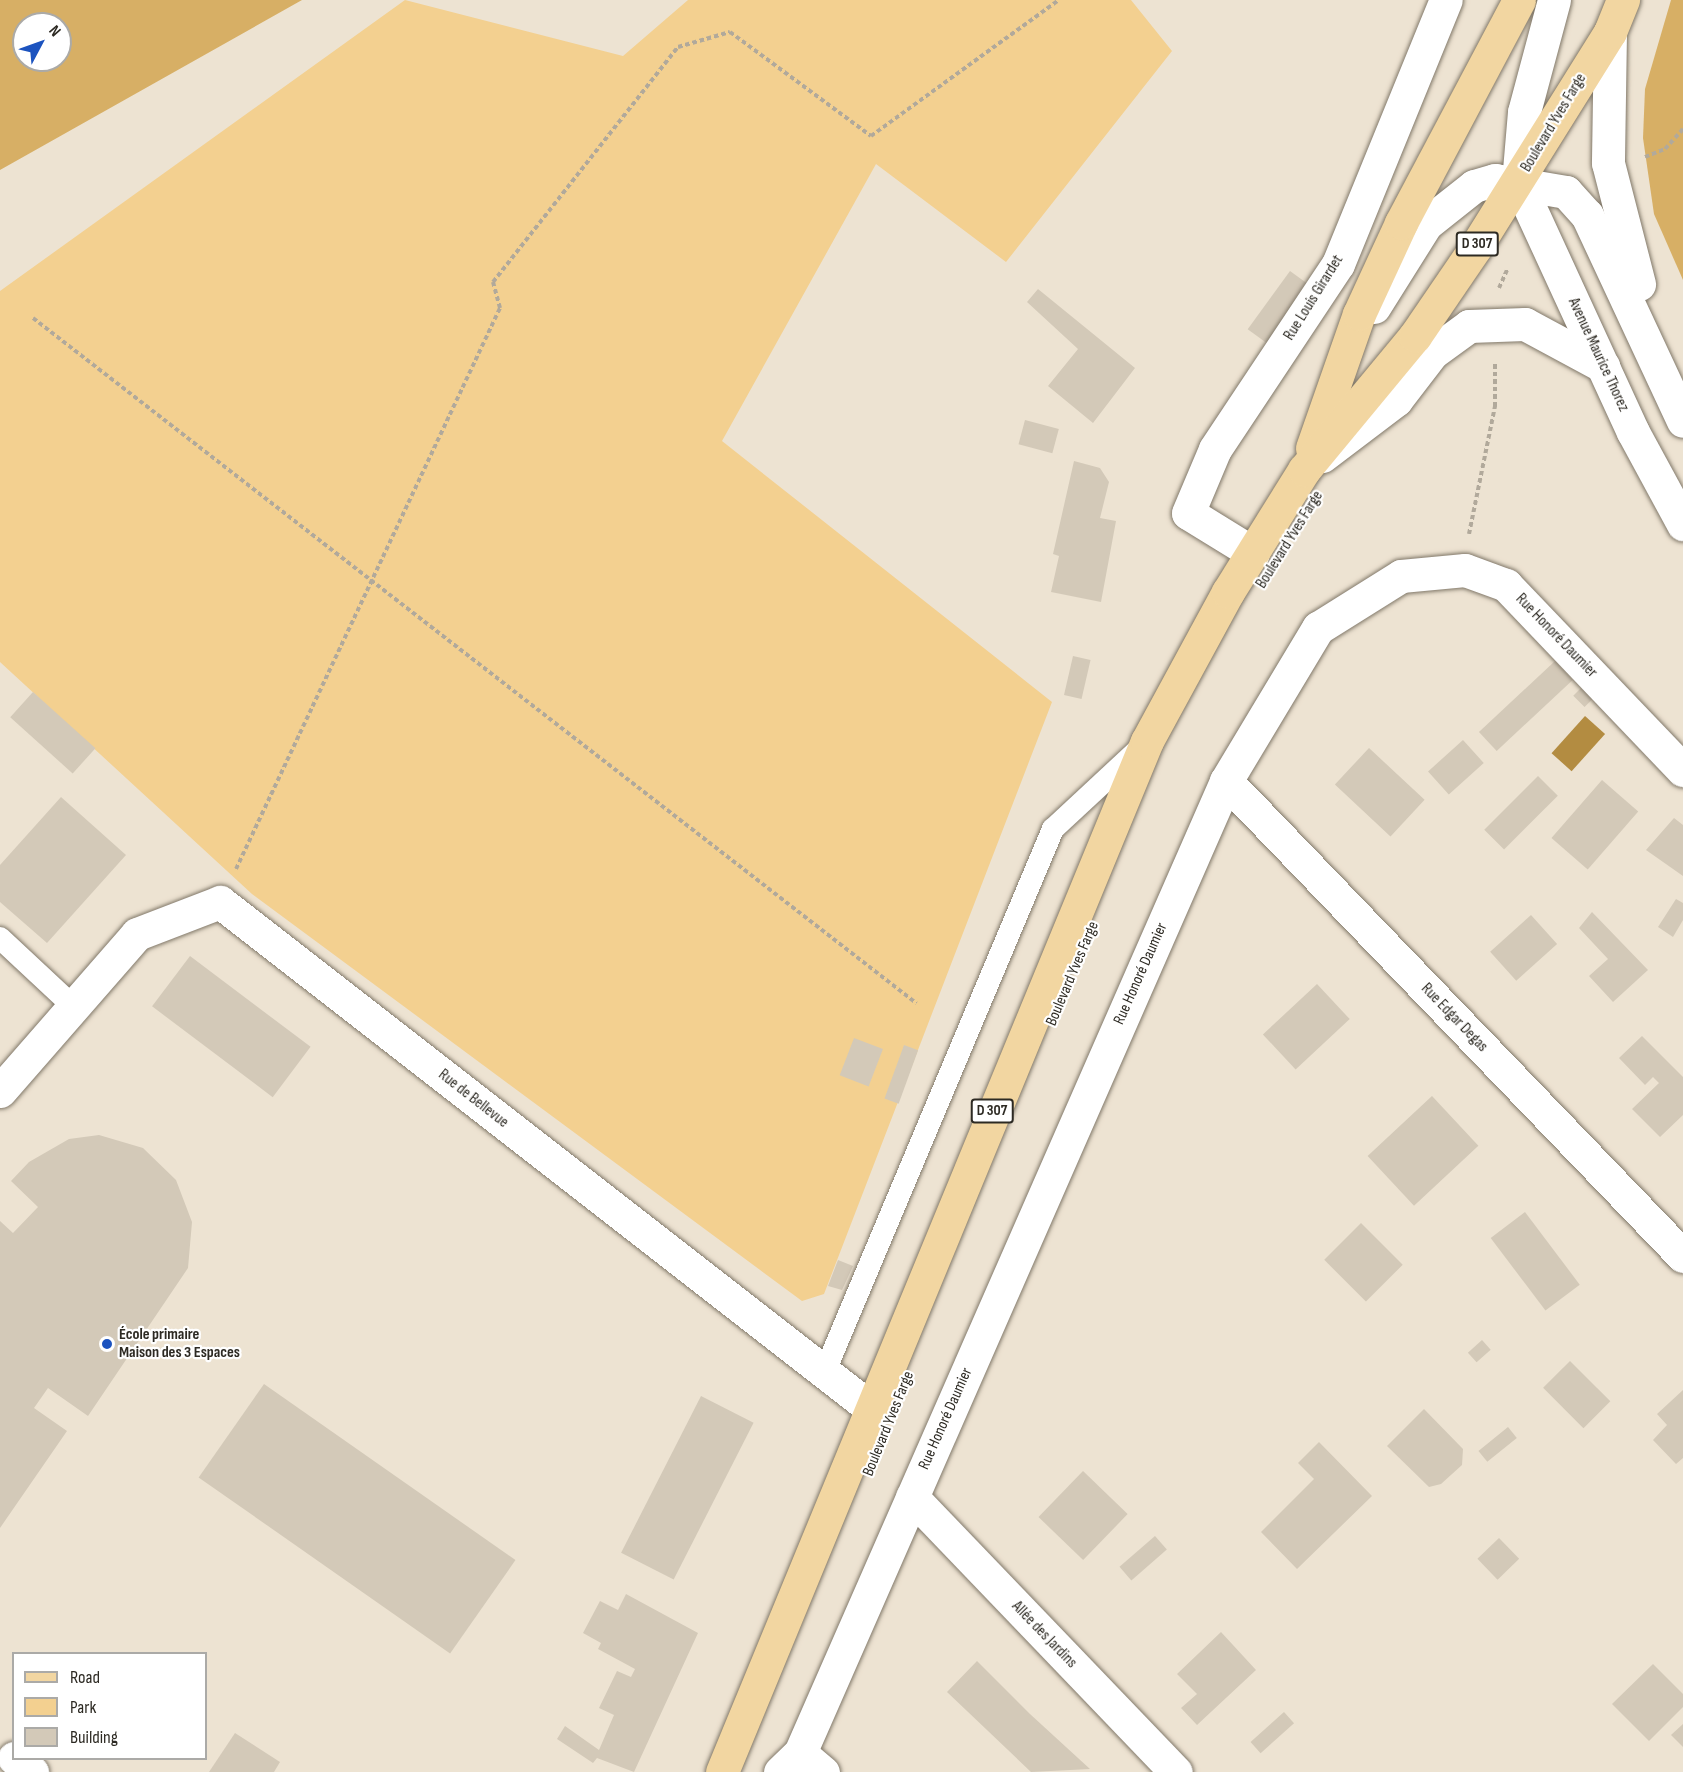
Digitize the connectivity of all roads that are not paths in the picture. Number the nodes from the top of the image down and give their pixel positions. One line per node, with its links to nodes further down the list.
1 (1446, 0): 12 (street, Rue Louis Girardet)
2 (1519, 0): 7 (main road, Boulevard Yves Farge / D 307)
3 (1554, 0): 6 (street, Avenue Maurice Thorez)
4 (1623, 0): 5 (main road, Boulevard Yves Farge / D 307)
5 (1610, 32): 6 (main road, Boulevard Yves Farge / D 307); 9 (street)
6 (1518, 182): 7 (street); 8 (street, Avenue Maurice Thorez); 9 (street); 10 (main road, Boulevard Yves Farge / D 307)
7 (1347, 351): 10 (main road, Boulevard Yves Farge / D 307)
8 (1603, 366): 10 (street); 11 (street, Avenue Maurice Thorez)
9 (1683, 419)
10 (1304, 470): 12 (main road, Boulevard Yves Farge / D 307)
11 (1683, 524)
12 (1253, 553): 13 (main road, Boulevard Yves Farge / D 307)
13 (1148, 741): 20 (lane); 21 (main road, Boulevard Yves Farge / D 307)
14 (1683, 770): 15 (street, Rue Honoré Daumier)
15 (1226, 780): 19 (street, Rue Edgar Degas); 22 (street, Rue Honoré Daumier)
16 (0, 938): 17 (lane)
17 (73, 1006): 18 (street); 20 (street, Rue de Bellevue)
18 (0, 1091)
19 (1682, 1252)
20 (825, 1371): 21 (street, Rue de Bellevue)
21 (872, 1409): 26 (main road, Boulevard Yves Farge / D 307)
22 (912, 1497): 24 (street, Rue Honoré Daumier); 27 (street, Allée des Jardins)
23 (17, 1760): 25 (street)
24 (801, 1766)
25 (32, 1772)
26 (722, 1772)
27 (1176, 1772)

